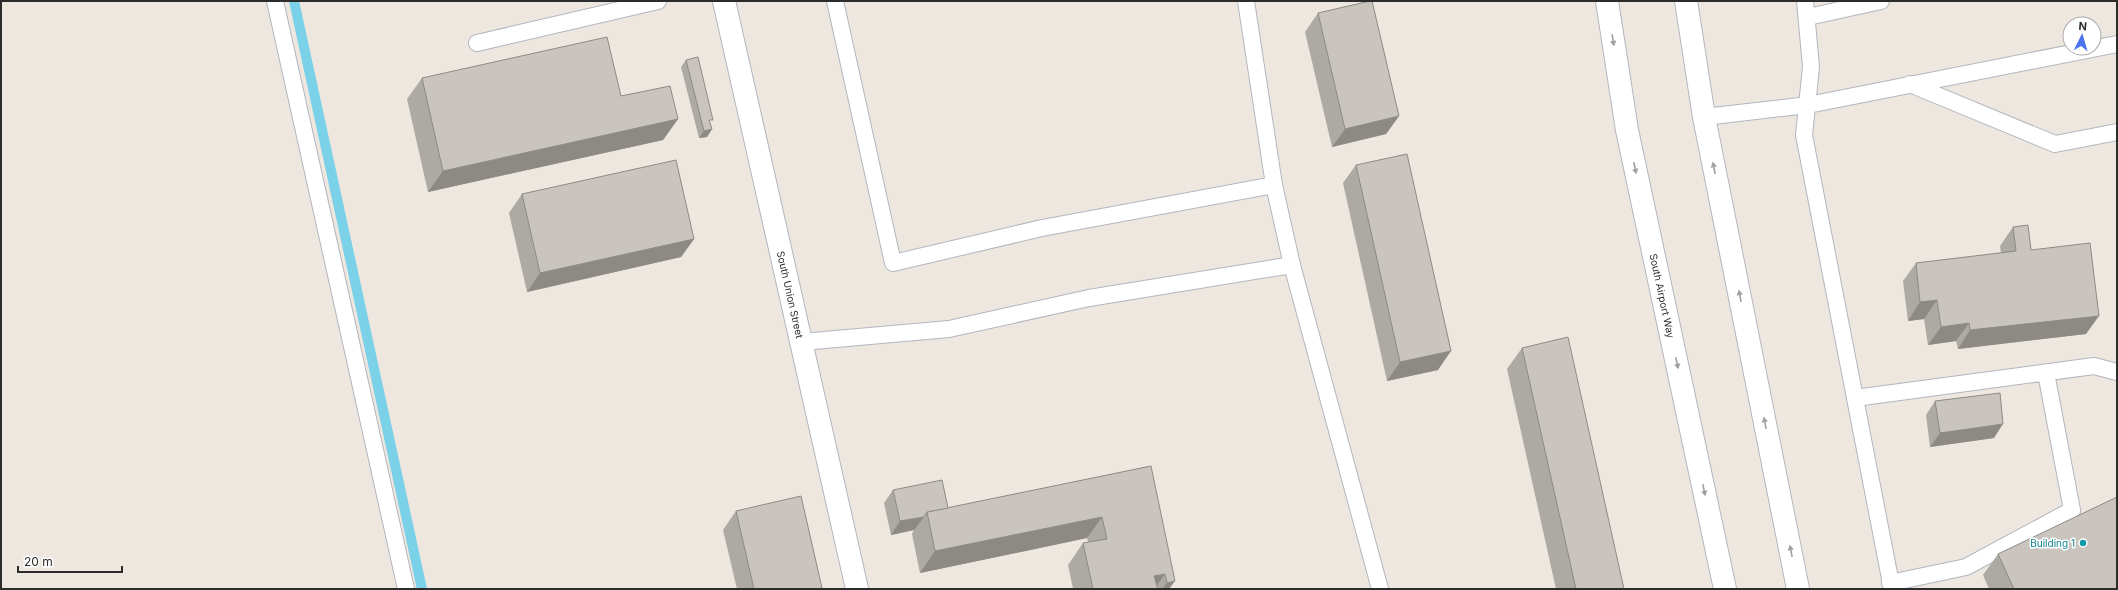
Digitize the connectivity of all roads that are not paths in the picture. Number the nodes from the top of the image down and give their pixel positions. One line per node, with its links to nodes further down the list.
1 (275, 1): 23 (lane)
2 (658, 1): 10 (lane)
3 (724, 1): 18 (main road, South Union Street)
4 (836, 1): 16 (lane)
5 (1246, 1): 16 (lane)
6 (1607, 1): 26 (main road, South Airport Way, one-way to 26)
7 (1686, 1): 14 (main road)
8 (1881, 1): 9 (lane)
9 (1806, 9): 13 (lane)
10 (477, 43)
11 (2117, 44): 12 (lane)
12 (1910, 84): 13 (lane); 15 (lane)
13 (1808, 105): 14 (lane); 21 (lane)
14 (1704, 117): 27 (main road, one-way to 14)
15 (2117, 132)
16 (1274, 185): 17 (lane)
17 (1292, 264): 18 (lane); 25 (lane)
18 (802, 342): 24 (main road, South Union Street)
19 (2117, 372): 20 (lane)
20 (2046, 373): 21 (lane); 22 (lane)
21 (1855, 398): 22 (lane)
22 (1891, 586)
23 (406, 589)
24 (857, 589)
25 (1380, 589)
26 (1725, 589)
27 (1798, 589)

